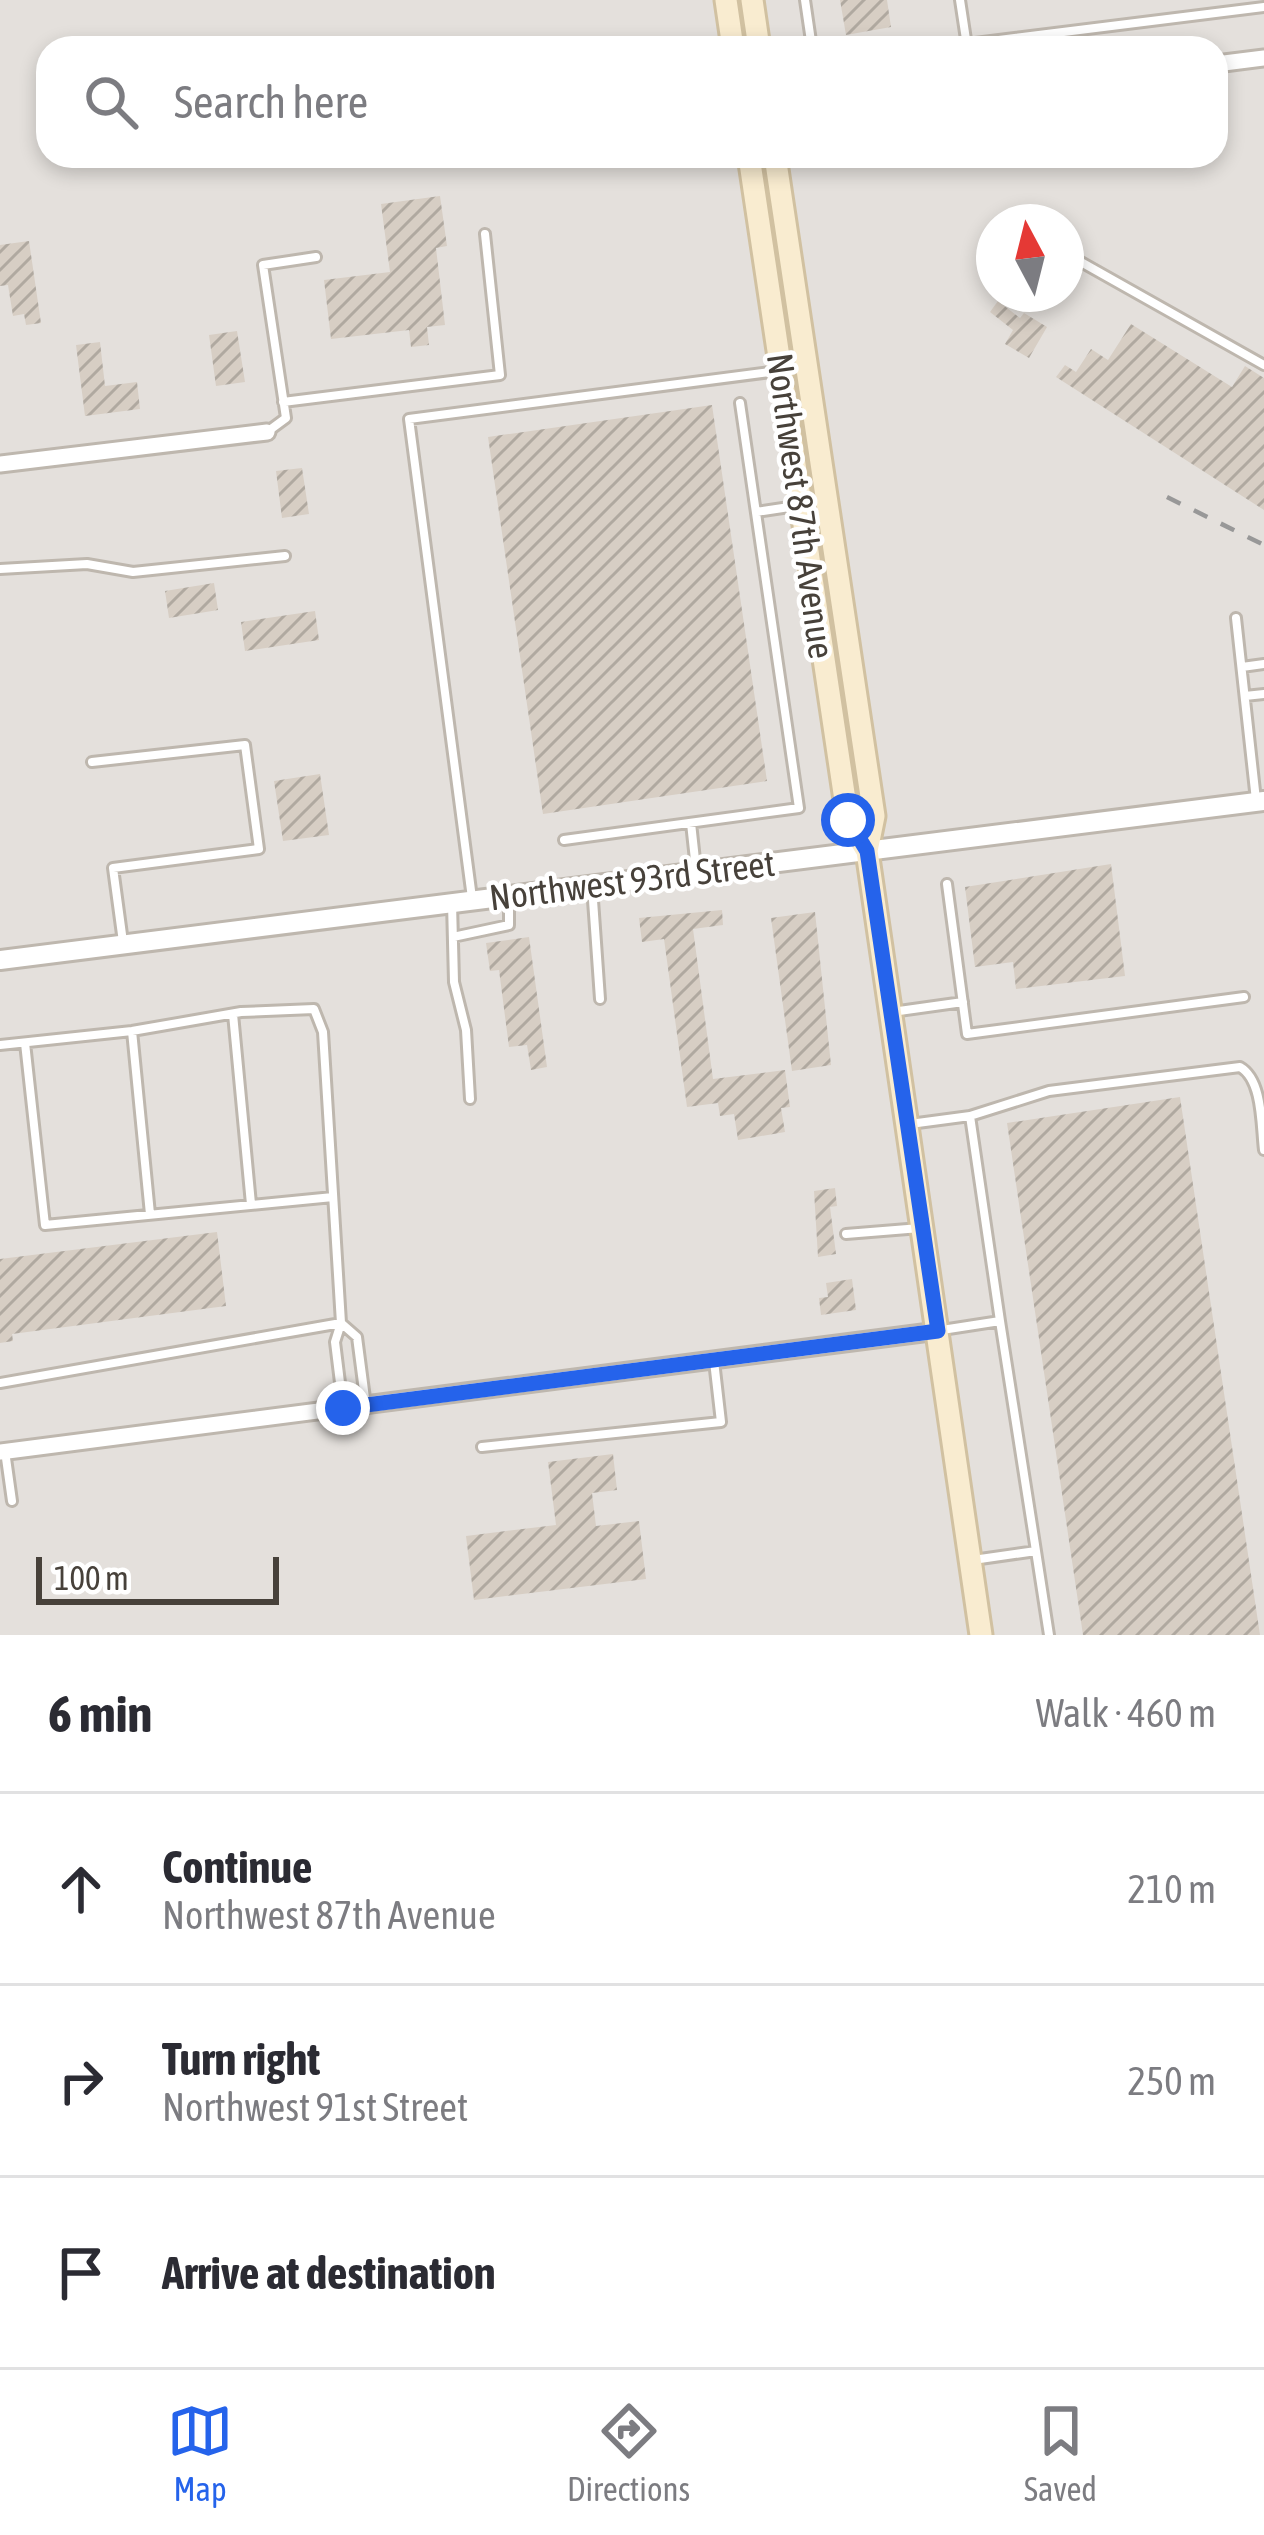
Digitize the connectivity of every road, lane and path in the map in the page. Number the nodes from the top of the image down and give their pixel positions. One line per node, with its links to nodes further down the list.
1 (726, 0): 6 (main road)
2 (752, 0): 7 (main road)
3 (805, 0): 8 (lane)
4 (960, 0): 9 (lane)
5 (1264, 7): 10 (lane)
6 (731, 36)
7 (757, 36)
8 (810, 36)
9 (966, 36)
10 (1044, 36)
11 (1264, 58): 12 (street)
12 (1228, 62)
13 (751, 168): 19 (main road, Northwest 87th Avenue)
14 (778, 168): 38 (main road, Northwest 87th Avenue)
15 (485, 234): 20 (lane)
16 (316, 257): 20 (lane)
17 (1084, 264): 18 (lane)
18 (1264, 365)
19 (781, 370): 24 (main road, Northwest 87th Avenue); 43 (lane)
20 (283, 402): 22 (lane)
21 (740, 403): 25 (lane)
22 (267, 432): 23 (street)
23 (0, 464)
24 (801, 506): 25 (lane); 38 (main road, Northwest 87th Avenue)
25 (756, 512): 36 (lane)
26 (285, 556): 27 (lane)
27 (0, 568)
28 (1236, 618): 30 (lane)
29 (1264, 664): 30 (lane)
30 (1242, 667): 32 (lane)
31 (1264, 694): 32 (lane)
32 (1245, 696): 33 (lane)
33 (1258, 760): 35 (lane)
34 (92, 762): 45 (lane)
35 (1260, 801): 38 (street, Northwest 93rd Street)
36 (691, 823): 37 (lane); 39 (lane)
37 (565, 840)
38 (867, 851): 39 (street, Northwest 93rd Street); 50 (main road, Northwest 87th Avenue)
39 (696, 872): 40 (street, Northwest 93rd Street)
40 (592, 884): 42 (street, Northwest 93rd Street); 48 (lane)
41 (947, 884): 49 (lane)
42 (509, 895): 43 (street, Northwest 93rd Street); 44 (lane)
43 (462, 900): 44 (lane); 45 (street, Northwest 93rd Street)
44 (453, 937): 55 (lane)
45 (123, 944): 46 (street, Northwest 93rd Street)
46 (0, 960)
47 (1244, 997): 49 (lane)
48 (600, 999)
49 (963, 1002): 50 (lane)
50 (890, 1012): 57 (main road, Northwest 87th Avenue)
51 (233, 1014): 52 (lane); 59 (lane); 60 (lane)
52 (132, 1031): 53 (lane); 61 (lane)
53 (25, 1042): 54 (lane); 61 (lane)
54 (0, 1045)
55 (470, 1099)
56 (970, 1116): 57 (lane); 58 (lane); 64 (lane)
57 (907, 1125): 62 (main road, Northwest 87th Avenue)
58 (1264, 1150)
59 (333, 1196): 60 (lane); 65 (lane)
60 (251, 1204): 61 (lane)
61 (150, 1214)
62 (922, 1228): 63 (lane); 66 (main road, Northwest 87th Avenue)
63 (846, 1234)
64 (1000, 1321): 66 (lane); 74 (lane)
65 (341, 1323): 68 (lane); 69 (lane); 70 (lane)
66 (938, 1331): 67 (street); 75 (main road, Northwest 87th Avenue)
67 (714, 1360): 69 (street); 71 (lane)
68 (0, 1383)
69 (366, 1406): 70 (street)
70 (343, 1408): 72 (street)
71 (482, 1447)
72 (3, 1451): 73 (lane)
73 (12, 1501)
74 (1036, 1551): 75 (lane); 77 (lane)
75 (971, 1561): 76 (main road, Northwest 87th Avenue)
76 (981, 1635)
77 (1049, 1635)

